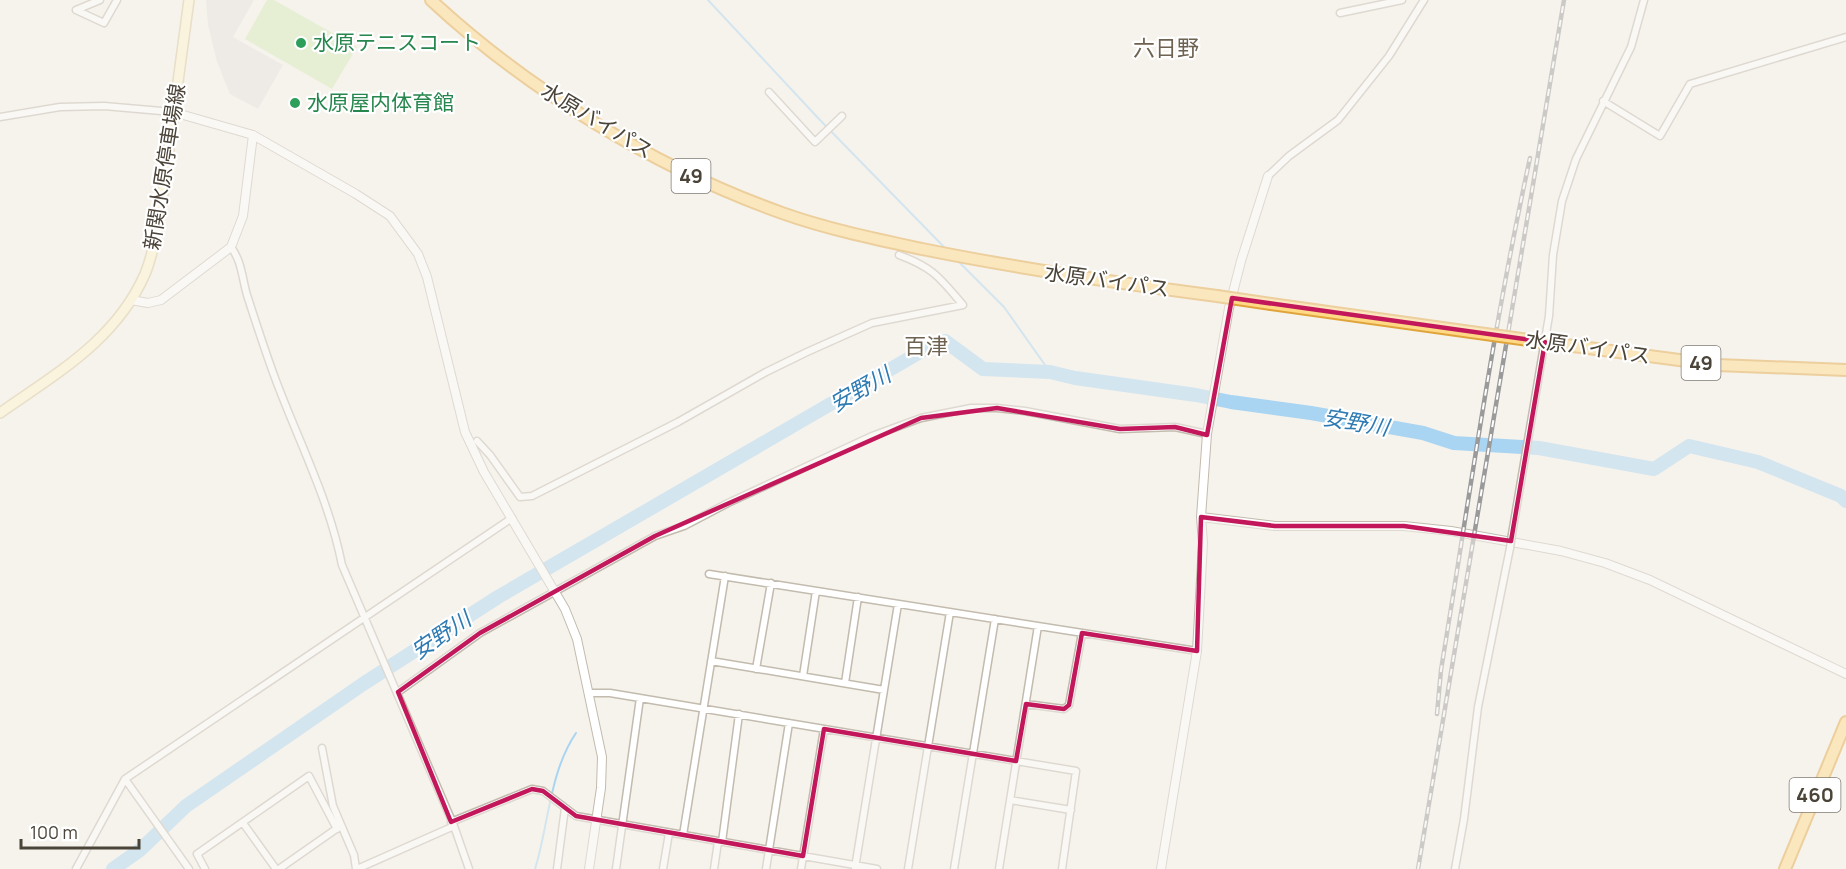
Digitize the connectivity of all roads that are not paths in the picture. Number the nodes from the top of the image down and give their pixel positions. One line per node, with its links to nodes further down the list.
1 (99, 0): 2 (street)
2 (117, 0)
3 (189, 0): 12 (main road, 新関水原停車場線)
4 (431, 0): 20 (highway, 水原バイパス / 49, bridge)
5 (1402, 0): 8 (street)
6 (1424, 0): 16 (street)
7 (1644, 0): 11 (street)
8 (1340, 13)
9 (1846, 37): 11 (street)
10 (769, 92): 13 (street)
11 (1603, 101): 93 (street, bridge)
12 (173, 112): 14 (street); 15 (street); 19 (main road, 新関水原停車場線)
13 (842, 116)
14 (0, 117)
15 (253, 135): 17 (street); 25 (street)
16 (1267, 180): 22 (street)
17 (231, 247): 19 (street); 34 (street)
18 (899, 255): 23 (street)
19 (131, 300): 21 (main road, 新関水原停車場線)
20 (1846, 370)
21 (0, 413)
22 (1207, 434): 24 (street); 29 (street)
23 (477, 441)
24 (1201, 517): 38 (street); 41 (street)
25 (512, 518): 29 (street); 34 (street)
26 (709, 573): 27 (street)
27 (724, 576): 28 (street); 39 (street)
28 (771, 584): 30 (street); 40 (street)
29 (554, 591): 44 (street); 46 (street)
30 (816, 591): 31 (street); 42 (street)
31 (858, 597): 32 (street); 43 (street)
32 (898, 604): 33 (street); 45 (street)
33 (950, 612): 35 (street); 55 (street)
34 (365, 619): 44 (street); 59 (street)
35 (995, 619): 36 (street); 57 (street)
36 (1038, 626): 37 (street); 48 (street)
37 (1082, 633): 38 (street); 48 (street)
38 (1197, 651): 92 (street)
39 (711, 661): 40 (street); 49 (street)
40 (756, 669): 42 (street)
41 (1846, 674)
42 (803, 676): 43 (street)
43 (845, 683): 45 (street)
44 (396, 689): 65 (street)
45 (884, 690): 54 (street)
46 (589, 693): 47 (street); 63 (street)
47 (640, 698): 49 (street); 66 (street)
48 (1026, 704): 58 (street)
49 (703, 708): 50 (street); 69 (street)
50 (739, 714): 52 (street); 70 (street)
51 (1846, 722): 94 (highway, 460)
52 (789, 723): 53 (street); 71 (street)
53 (824, 729): 54 (street); 72 (street)
54 (876, 737): 55 (street); 73 (street)
55 (928, 746): 57 (street); 88 (street)
56 (322, 748): 67 (street)
57 (973, 754): 58 (street); 89 (street)
58 (1016, 761): 60 (street); 62 (street)
59 (128, 782): 74 (street); 75 (street)
60 (1010, 800): 62 (street); 90 (street)
61 (564, 808): 63 (street); 65 (street); 80 (street)
62 (1071, 810): 91 (street)
63 (598, 821): 66 (street); 81 (street)
64 (243, 823): 67 (street); 76 (street); 77 (street)
65 (452, 824): 78 (street); 79 (street)
66 (622, 825): 68 (street); 82 (street)
67 (339, 827): 77 (street); 78 (street)
68 (669, 833): 69 (street); 83 (street)
69 (683, 835): 70 (street)
70 (720, 842): 71 (street); 84 (street)
71 (769, 850): 72 (street); 85 (street)
72 (803, 856): 73 (street); 86 (street)
73 (855, 867): 87 (street)
74 (76, 869)
75 (189, 869)
76 (205, 869)
77 (277, 869)
78 (356, 869)
79 (469, 869)
80 (557, 869)
81 (589, 869)
82 (616, 869)
83 (663, 869)
84 (714, 869)
85 (765, 869)
86 (801, 869)
87 (877, 869)
88 (908, 869)
89 (954, 869)
90 (999, 869)
91 (1062, 869)
92 (1161, 869)
93 (1455, 869)
94 (1785, 869)

